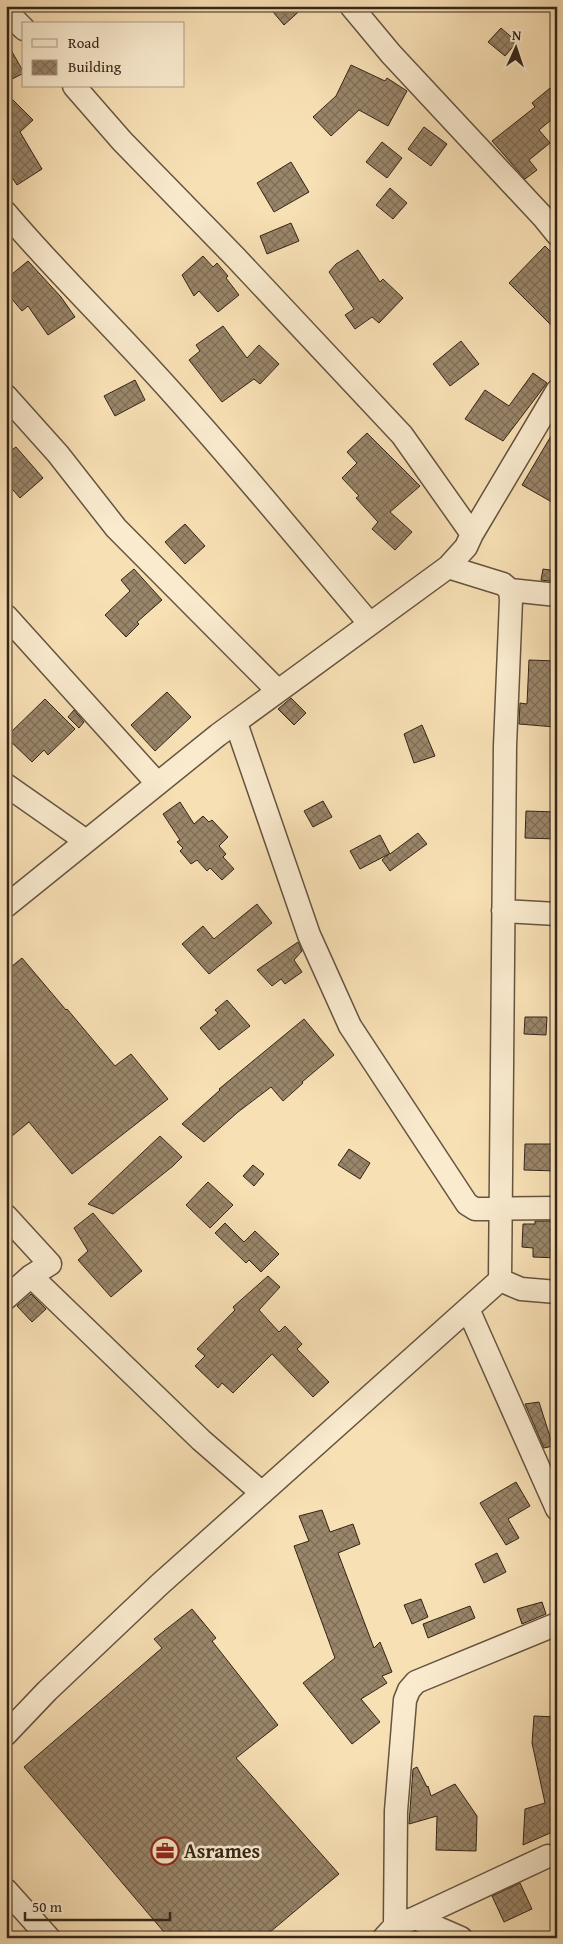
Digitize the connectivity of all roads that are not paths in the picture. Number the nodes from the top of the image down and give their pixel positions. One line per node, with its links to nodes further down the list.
1 (351, 6): 6 (street)
2 (6, 11): 3 (street)
3 (22, 27)
4 (76, 88): 9 (street)
5 (6, 213): 14 (street)
6 (557, 234)
7 (557, 391): 9 (street)
8 (6, 396): 15 (street)
9 (472, 534): 10 (street)
10 (448, 567): 11 (street); 14 (street)
11 (510, 590): 12 (street); 21 (street)
12 (557, 595)
13 (6, 616): 17 (street)
14 (370, 624): 15 (street)
15 (278, 691): 16 (street)
16 (236, 723): 17 (street); 24 (street)
17 (157, 783): 19 (street)
18 (6, 785): 19 (street)
19 (86, 840): 20 (street)
20 (6, 906)
21 (503, 911): 22 (street); 24 (street)
22 (557, 914)
23 (557, 1208): 24 (street)
24 (500, 1209): 27 (street)
25 (6, 1216): 26 (street)
26 (32, 1276): 29 (street); 31 (street)
27 (500, 1280): 28 (street); 30 (street)
28 (557, 1292)
29 (6, 1298)
30 (468, 1309): 31 (street); 32 (street)
31 (262, 1493): 34 (street)
32 (557, 1509)
33 (557, 1624): 38 (street)
34 (6, 1734)
35 (548, 1856): 37 (street)
36 (6, 1890): 39 (street)
37 (416, 1918): 38 (street); 40 (street)
38 (389, 1932)
39 (49, 1938)
40 (461, 1938)

